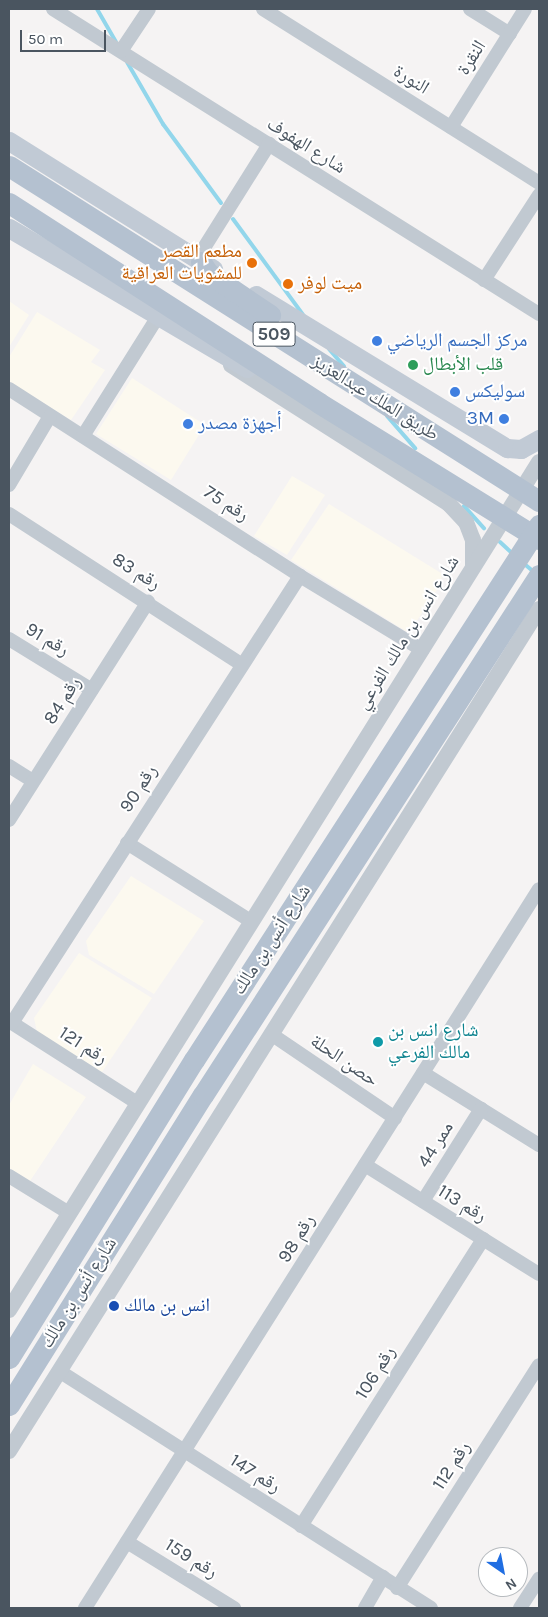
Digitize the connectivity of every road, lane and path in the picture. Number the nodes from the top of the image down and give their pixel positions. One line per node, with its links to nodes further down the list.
1 (53, 9): 7 (street, شارع الهفوف)
2 (149, 9): 7 (street)
3 (263, 9): 8 (street, النورة)
4 (470, 9): 6 (street)
5 (525, 9): 6 (street, النقرة)
6 (510, 34): 8 (street, النقرة)
7 (121, 51): 10 (street, شارع الهفوف)
8 (451, 127): 12 (street, النورة)
9 (9, 141): 16 (main road)
10 (269, 144): 16 (street); 17 (street, شارع الهفوف)
11 (9, 166): 20 (main road, طريق الملك عبدالعزيز / 509)
12 (539, 183)
13 (539, 195): 17 (street)
14 (9, 203): 22 (main road, طريق الملك عبدالعزيز / 509)
15 (9, 228): 19 (main road)
16 (199, 261): 20 (main road); 25 (main road)
17 (484, 280): 18 (street, شارع الهفوف)
18 (539, 314)
19 (160, 316): 22 (main road); 24 (street); 34 (street)
20 (319, 362): 28 (main road, طريق الملك عبدالعزيز / 509)
21 (9, 389): 23 (street, رقم 75)
22 (319, 403): 31 (main road, طريق الملك عبدالعزيز / 509)
23 (50, 416): 24 (street, رقم 75); 27 (street)
24 (83, 436): 36 (street, رقم 75)
25 (539, 439)
26 (539, 462): 28 (street, شارع انس بن مالك الفرعي)
27 (9, 485)
28 (520, 490): 29 (main road, طريق الملك عبدالعزيز / 509); 31 (street, شارع انس بن مالك الفرعي)
29 (539, 502)
30 (9, 514): 37 (street, رقم 83)
31 (503, 516): 33 (main road, طريق الملك عبدالعزيز / 509); 34 (street, شارع انس بن مالك الفرعي)
32 (539, 525): 66 (main road, شارع أنس بن مالك, bridge)
33 (539, 539)
34 (473, 566): 42 (street, شارع انس بن مالك الفرعي)
35 (539, 575): 65 (main road, شارع أنس بن مالك)
36 (300, 576): 42 (street, رقم 75); 43 (street, رقم 90)
37 (148, 602): 43 (street, رقم 83); 44 (street, رقم 84)
38 (539, 609): 41 (street)
39 (539, 618): 41 (street)
40 (9, 639): 44 (street, رقم 91)
41 (517, 644): 52 (street)
42 (422, 650): 50 (street, شارع انس بن مالك الفرعي)
43 (241, 664): 48 (street, رقم 90)
44 (92, 690): 46 (street, رقم 84)
45 (9, 766): 46 (street)
46 (33, 782): 47 (street, رقم 84)
47 (9, 820)
48 (127, 842): 50 (street); 51 (street, رقم 90)
49 (539, 889): 53 (street, رقم 98)
50 (251, 921): 54 (street, شارع انس بن مالك الفرعي)
51 (10, 1022): 54 (street, رقم 121)
52 (271, 1034): 56 (street, حصن الحلة); 68 (street)
53 (423, 1073): 55 (street); 56 (street, رقم 98)
54 (138, 1103): 61 (street, شارع انس بن مالك الفرعي)
55 (481, 1109): 57 (street); 60 (street, ممر 44)
56 (395, 1118): 58 (street, رقم 98)
57 (539, 1144)
58 (365, 1165): 60 (street, رقم 113); 72 (street, رقم 98)
59 (9, 1176): 61 (street)
60 (423, 1201): 62 (street, رقم 113)
61 (69, 1213): 64 (street, شارع انس بن مالك الفرعي)
62 (484, 1239): 63 (street, رقم 113); 73 (street, رقم 106)
63 (539, 1273)
64 (9, 1310)
65 (52, 1337): 69 (main road, شارع أنس بن مالك); 70 (street)
66 (13, 1350)
67 (539, 1365): 77 (street, رقم 112)
68 (59, 1371): 71 (street); 72 (street, رقم 147)
69 (9, 1406)
70 (9, 1419)
71 (9, 1451)
72 (184, 1452): 73 (street, رقم 147); 74 (street, رقم 98)
73 (301, 1526): 75 (street, رقم 147)
74 (127, 1542): 78 (street, رقم 98); 79 (street, رقم 159)
75 (383, 1578): 77 (street, رقم 147); 80 (street)
76 (539, 1579): 82 (street)
77 (397, 1588): 81 (street, رقم 147)
78 (86, 1608)
79 (234, 1608)
80 (365, 1608)
81 (431, 1608)
82 (520, 1608)

